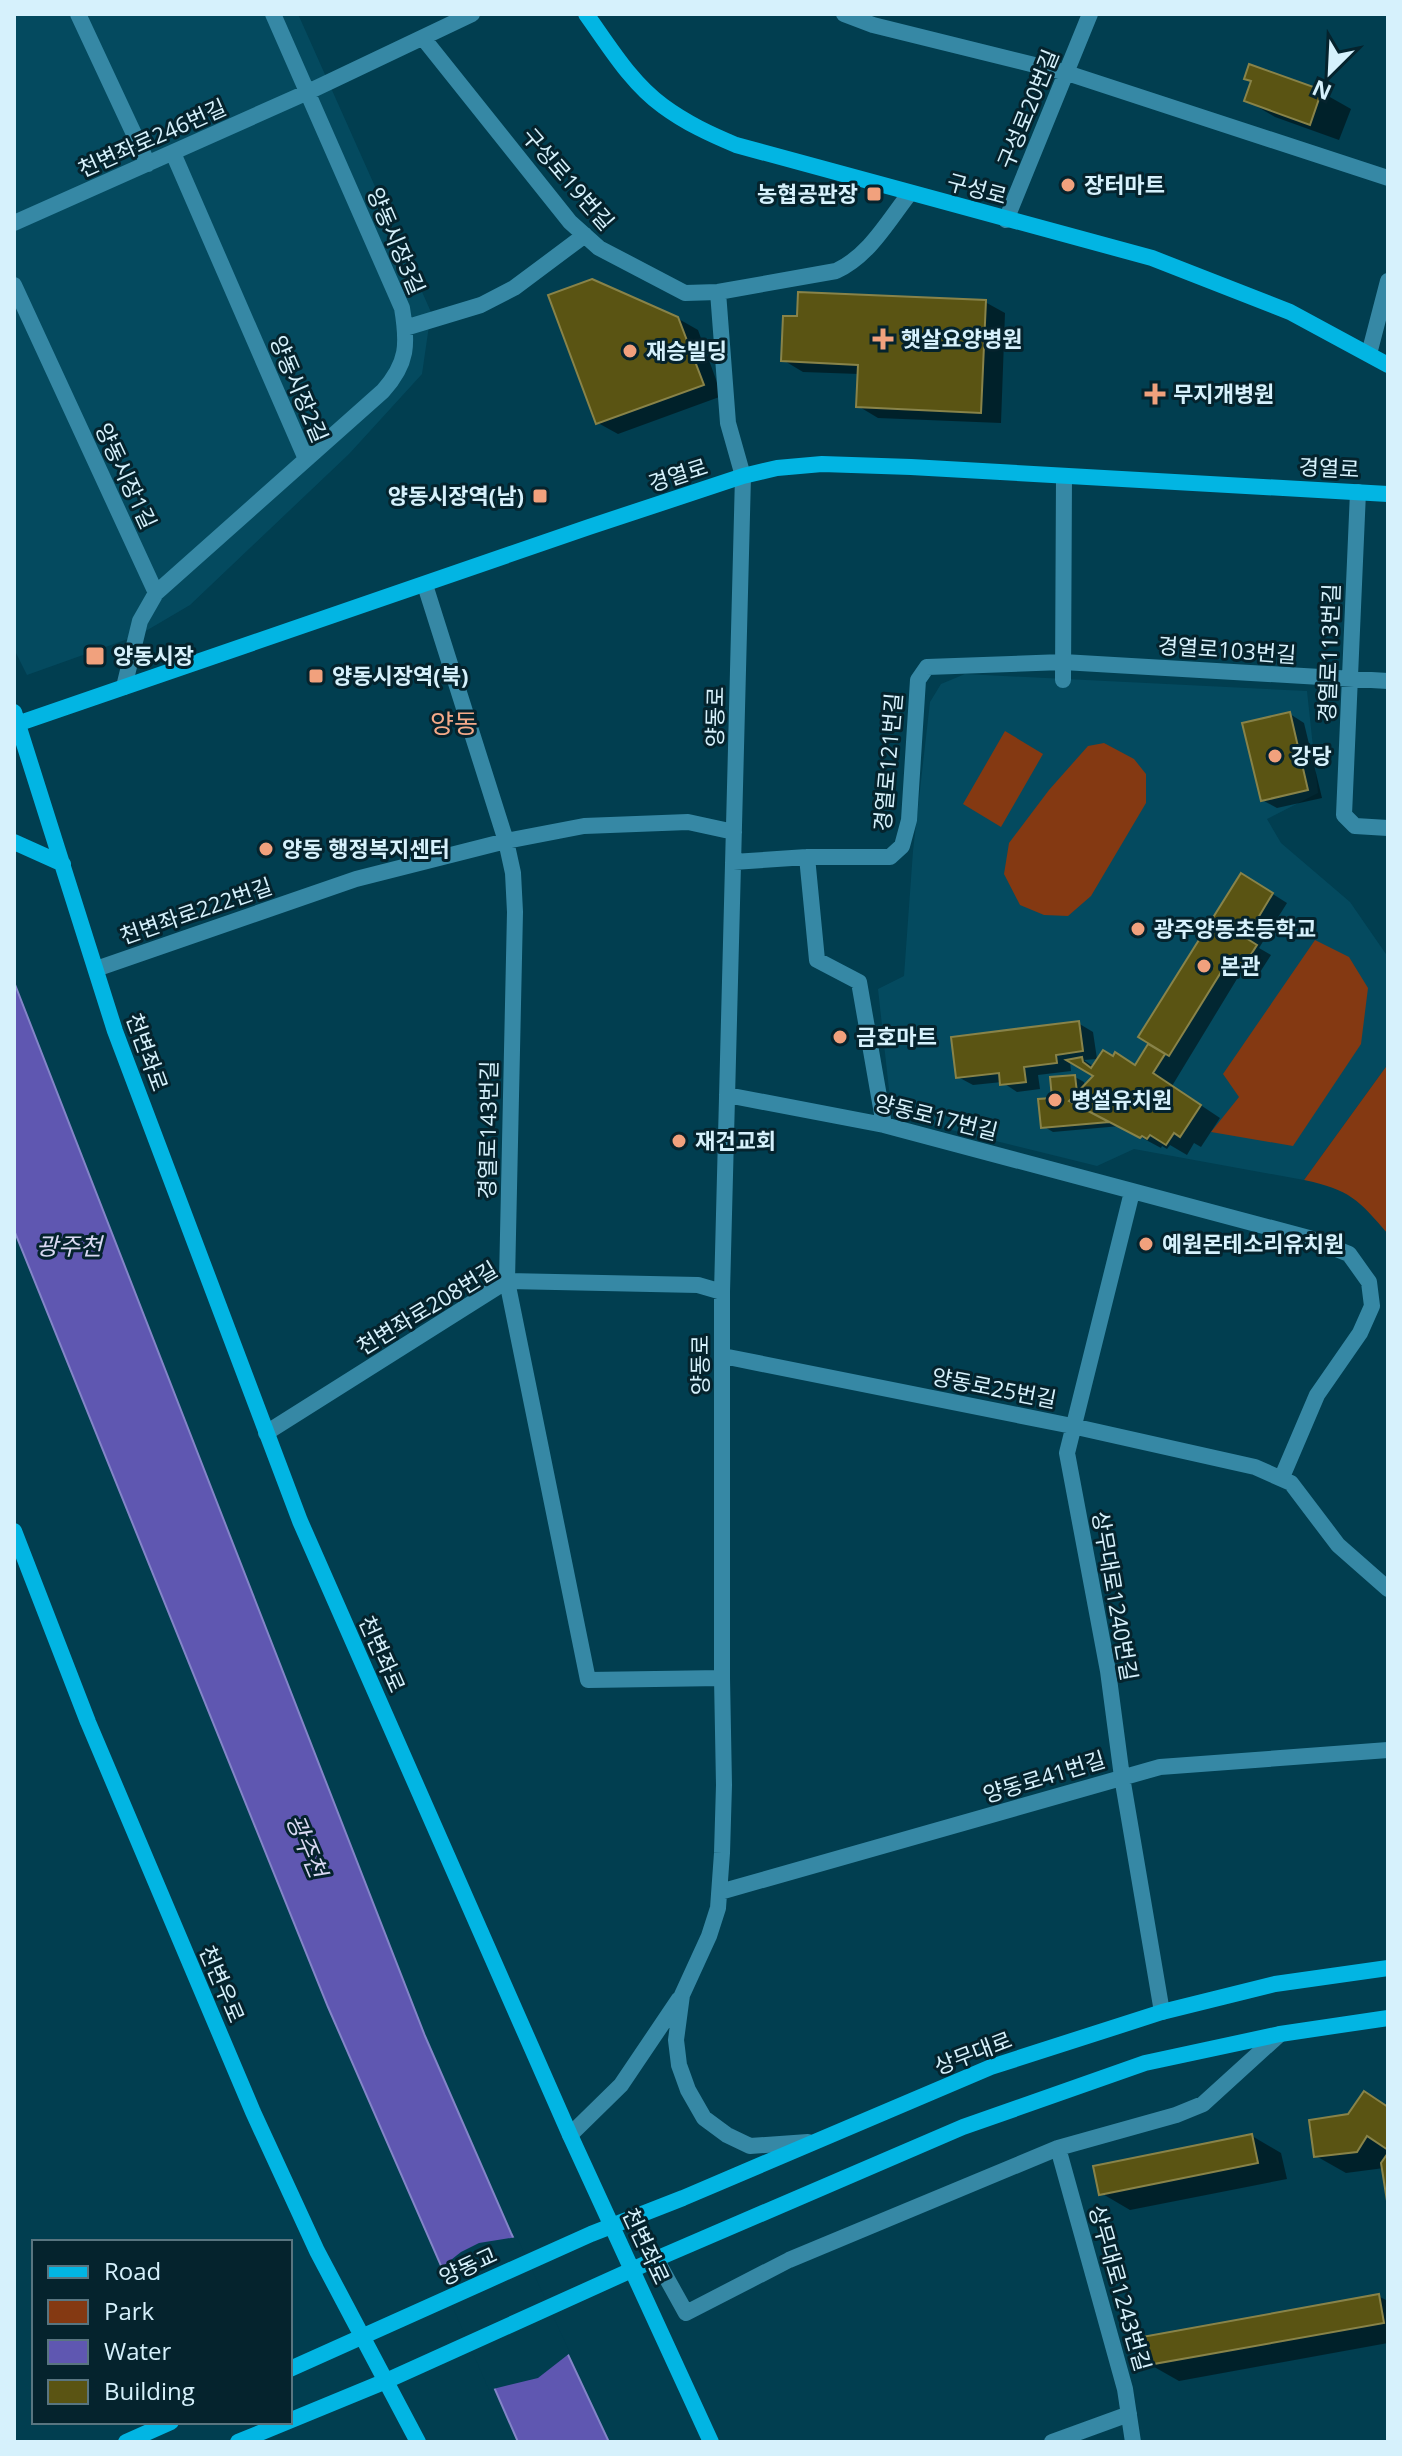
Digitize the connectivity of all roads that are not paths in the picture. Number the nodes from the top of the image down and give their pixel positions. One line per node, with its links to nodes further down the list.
1 (78, 14): 11 (street)
2 (273, 14): 9 (street, 양동시장3길)
3 (472, 14): 7 (street, 천변좌로246번길)
4 (586, 14): 13 (street, 구성로)
5 (844, 14): 8 (street)
6 (1090, 14): 8 (street, 구성로20번길)
7 (423, 38): 9 (street, 천변좌로246번길); 16 (street, 구성로19번길)
8 (1067, 73): 12 (street); 14 (street, 구성로20번길)
9 (308, 92): 10 (street, 천변좌로246번길); 20 (street, 양동시장3길)
10 (173, 153): 11 (street, 천변좌로246번길); 23 (street, 양동시장2길)
11 (148, 164): 15 (street, 천변좌로246번길)
12 (1388, 178)
13 (910, 193): 14 (street, 구성로); 19 (street, 구성로19번길)
14 (1006, 220): 21 (street, 구성로)
15 (14, 223)
16 (585, 235): 19 (street, 구성로19번길); 20 (street)
17 (1388, 281): 21 (street)
18 (14, 285): 29 (street, 양동시장1길)
19 (718, 292): 24 (street)
20 (405, 328): 23 (street, 양동시장3길)
21 (1369, 354): 22 (street, 구성로)
22 (1388, 365)
23 (306, 459): 29 (street, 양동시장2길)
24 (743, 476): 25 (street, 경열로); 28 (street, 경열로); 37 (street, 양동로)
25 (1064, 476): 26 (street, 경열로); 30 (street)
26 (1358, 492): 27 (street, 경열로); 32 (street, 경열로113번길)
27 (1388, 494)
28 (425, 585): 34 (street, 경열로); 38 (street, 경열로143번길)
29 (156, 593): 34 (street)
30 (1063, 662): 31 (street); 32 (street, 경열로103번길); 40 (street, 경열로121번길)
31 (1063, 680)
32 (1350, 680): 33 (street, 경열로103번길); 36 (street, 경열로113번길)
33 (1388, 681)
34 (124, 687): 35 (street, 경열로)
35 (16, 720): 42 (street, 천변좌로)
36 (1388, 828)
37 (734, 832): 38 (street, 천변좌로222번길); 41 (street, 양동로)
38 (506, 841): 43 (street, 천변좌로222번길); 47 (street, 경열로143번길)
39 (14, 842): 42 (street)
40 (807, 857): 41 (street); 45 (street)
41 (733, 862): 44 (street, 양동로)
42 (63, 864): 43 (street, 천변좌로)
43 (96, 969): 51 (street, 천변좌로)
44 (727, 1095): 45 (street, 양동로17번길); 48 (street, 양동로)
45 (884, 1125): 46 (street, 양동로17번길)
46 (1132, 1192): 50 (street, 상무대로1240번길); 52 (street, 양동로17번길)
47 (507, 1281): 48 (street, 천변좌로208번길); 51 (street, 천변좌로208번길); 55 (street, 경열로143번길)
48 (722, 1292): 49 (street, 양동로)
49 (723, 1356): 50 (street, 양동로25번길); 55 (street, 양동로)
50 (1072, 1426): 52 (street, 양동로25번길); 57 (street, 상무대로1240번길)
51 (266, 1433): 64 (street, 천변좌로)
52 (1282, 1477): 54 (street)
53 (14, 1531): 71 (street, 천변우로)
54 (1388, 1589)
55 (722, 1678): 58 (street, 양동로)
56 (1388, 1750): 57 (street, 양동로41번길)
57 (1122, 1777): 58 (street, 양동로41번길); 61 (street, 상무대로1240번길)
58 (720, 1892): 60 (street, 양동로)
59 (1388, 1968): 61 (street, 상무대로)
60 (682, 1995): 64 (street); 65 (street, 양동로)
61 (1162, 2012): 65 (street, 상무대로)
62 (1388, 2018): 63 (street)
63 (1280, 2034): 66 (street); 69 (street)
64 (570, 2135): 67 (street, 천변좌로)
65 (818, 2141): 67 (street, 상무대로)
66 (1058, 2148): 69 (street); 74 (street, 상무대로1243번길)
67 (613, 2227): 68 (street, 상무대로); 70 (street, 천변좌로)
68 (591, 2234): 71 (street, 양동교)
69 (656, 2259): 70 (street)
70 (633, 2270): 73 (street); 81 (street, 천변좌로)
71 (365, 2338): 72 (street); 73 (street, 천변우로)
72 (292, 2368)
73 (386, 2381): 75 (street); 80 (street, 천변우로)
74 (1129, 2414): 82 (street); 83 (street, 상무대로1243번길)
75 (292, 2420)
76 (166, 2424): 78 (street)
77 (282, 2424): 79 (street)
78 (126, 2442)
79 (238, 2442)
80 (418, 2442)
81 (711, 2442)
82 (1052, 2442)
83 (1133, 2442)

